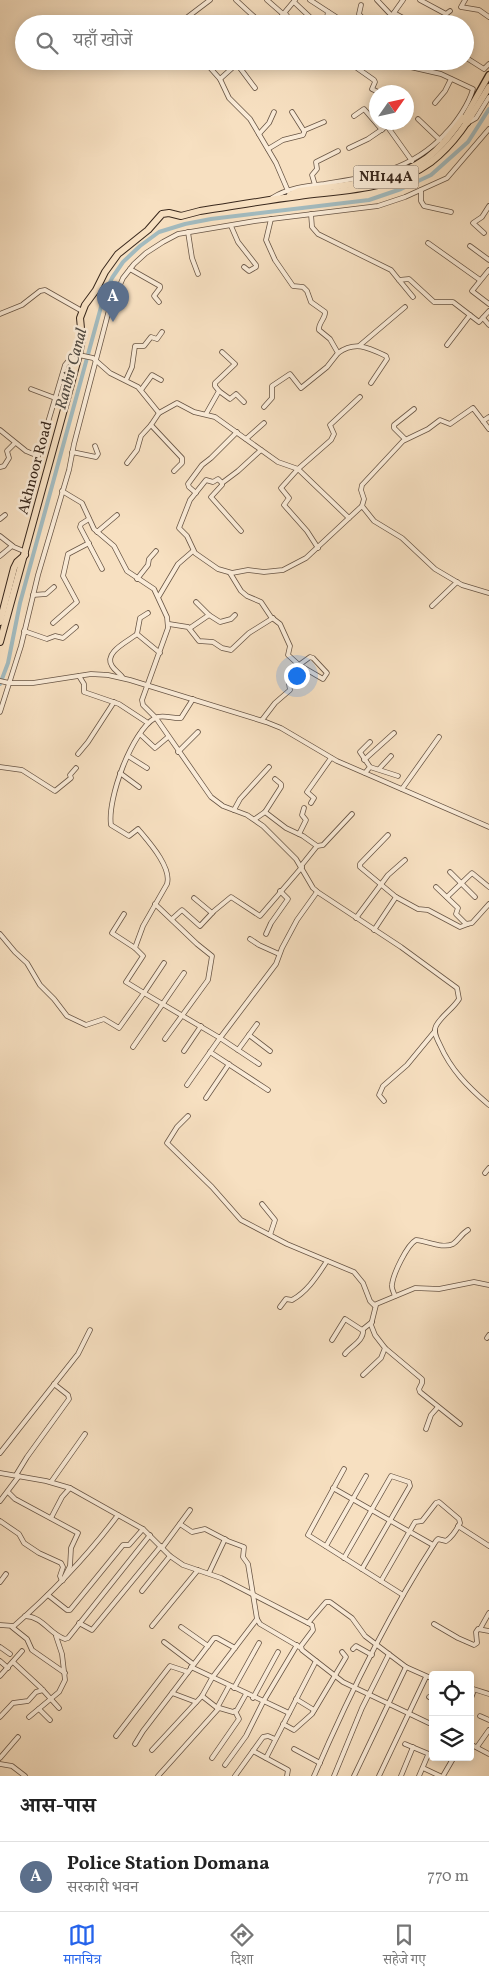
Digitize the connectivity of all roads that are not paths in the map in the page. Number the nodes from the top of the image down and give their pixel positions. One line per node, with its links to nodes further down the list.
1 (210, 0): 15 (street)
2 (236, 0): 16 (street)
3 (267, 0): 13 (street)
4 (310, 0): 12 (street)
5 (403, 0): 14 (street)
6 (420, 0): 11 (street)
7 (465, 0): 21 (street)
8 (295, 1): 13 (street); 17 (street)
9 (375, 1): 14 (street)
10 (361, 5): 20 (street)
11 (450, 11)
12 (328, 12): 18 (street); 19 (street)
13 (284, 14)
14 (393, 14)
15 (190, 15)
16 (252, 15)
17 (308, 15)
18 (327, 15)
19 (333, 15)
20 (360, 15)
21 (489, 17)
22 (474, 63): 23 (street)
23 (489, 64)
24 (212, 70): 30 (street)
25 (230, 70): 30 (street)
26 (243, 70): 33 (street)
27 (360, 70): 32 (street)
28 (425, 70): 31 (street)
29 (489, 75): 41 (main road)
30 (220, 78): 47 (street)
31 (451, 79): 35 (street); 48 (street)
32 (374, 85)
33 (255, 88)
34 (488, 92): 41 (highway, NH144A)
35 (435, 103)
36 (274, 112): 47 (street)
37 (292, 112): 46 (street)
38 (354, 116): 39 (street)
39 (369, 116)
40 (418, 119): 48 (street)
41 (466, 121): 56 (highway, NH144A)
42 (324, 122): 46 (street)
43 (489, 129): 55 (street)
44 (382, 130): 49 (street)
45 (391, 130): 52 (street)
46 (304, 131): 50 (street)
47 (259, 134): 50 (street)
48 (440, 140): 52 (street)
49 (349, 148)
50 (268, 149): 54 (street)
51 (338, 152): 53 (street)
52 (412, 161): 53 (street)
53 (315, 185): 54 (street)
54 (288, 190): 56 (street)
55 (421, 190): 58 (street); 59 (street)
56 (268, 201): 77 (highway, NH144A)
57 (489, 206): 63 (street)
58 (451, 212)
59 (311, 214): 60 (street); 71 (street)
60 (271, 219): 61 (street); 87 (street)
61 (231, 226): 62 (street); 67 (street)
62 (188, 232): 68 (street); 70 (street)
63 (484, 233)
64 (428, 243): 72 (street)
65 (470, 246): 66 (street)
66 (489, 260)
67 (244, 267)
68 (130, 269): 74 (street); 89 (street)
69 (489, 270): 72 (street)
70 (198, 274)
71 (399, 280): 73 (street); 80 (street)
72 (480, 280): 75 (street)
73 (413, 297)
74 (159, 302)
75 (489, 304)
76 (405, 307): 84 (street)
77 (82, 311): 79 (street); 88 (highway, Akhnoor Road)
78 (489, 312): 81 (street)
79 (0, 314)
80 (470, 315): 81 (street); 85 (street)
81 (483, 318): 82 (street)
82 (489, 325)
83 (162, 332): 90 (street)
84 (359, 346): 87 (street); 92 (street)
85 (447, 346)
86 (222, 352): 95 (street)
87 (338, 353): 99 (street)
88 (81, 357): 89 (street); 97 (street); 137 (highway, Akhnoor Road)
89 (95, 359): 90 (street); 115 (street)
90 (126, 380): 94 (street)
91 (161, 380): 94 (street)
92 (371, 383)
93 (31, 389): 97 (street)
94 (141, 390): 101 (street)
95 (219, 390): 98 (street); 102 (street)
96 (360, 397): 118 (street)
97 (55, 398): 112 (street)
98 (244, 402)
99 (264, 407)
100 (414, 409): 111 (street)
101 (159, 413): 102 (street); 106 (street)
102 (206, 414): 109 (street)
103 (489, 417): 104 (street)
104 (483, 421): 107 (street); 111 (street)
105 (264, 423): 110 (street)
106 (151, 425): 116 (street); 119 (street)
107 (489, 429)
108 (0, 430): 112 (street)
109 (237, 432): 110 (street); 122 (street)
110 (246, 439): 114 (street)
111 (405, 439): 123 (street)
112 (13, 446): 117 (street)
113 (95, 446): 115 (street)
114 (261, 450): 118 (street); 120 (street)
115 (72, 452): 121 (street)
116 (127, 463)
117 (0, 467)
118 (298, 469): 126 (street); 134 (street)
119 (174, 471)
120 (222, 483): 122 (street); 129 (street)
121 (62, 491): 127 (street); 145 (street)
122 (196, 493): 136 (street)
123 (362, 506): 126 (street); 142 (street)
124 (5, 515): 128 (street)
125 (117, 515): 130 (street)
126 (349, 518): 134 (street)
127 (89, 519): 130 (street); 132 (street)
128 (0, 520)
129 (241, 531)
130 (97, 532): 141 (street)
131 (0, 536): 133 (street)
132 (89, 543): 139 (street); 154 (street)
133 (12, 546): 137 (street); 138 (street)
134 (318, 548): 140 (street)
135 (156, 551): 141 (street)
136 (193, 551): 140 (street); 146 (street)
137 (26, 553): 153 (highway, Akhnoor Road); 160 (highway, Akhnoor Road)
138 (0, 556)
139 (102, 569)
140 (230, 573): 152 (street)
141 (137, 578): 146 (street)
142 (457, 582): 144 (street); 148 (street)
143 (54, 587): 145 (street)
144 (489, 593)
145 (33, 595): 158 (street)
146 (159, 596): 155 (street)
147 (196, 602): 150 (street)
148 (432, 606)
149 (148, 612): 159 (street)
150 (209, 615): 151 (street); 157 (street)
151 (235, 615)
152 (273, 618): 157 (street); 162 (street)
153 (0, 622)
154 (53, 623)
155 (169, 624): 157 (street); 161 (street)
156 (76, 627): 158 (street)
157 (190, 628)
158 (24, 631): 166 (street)
159 (137, 634): 161 (street); 164 (street)
160 (0, 642)
161 (160, 653): 167 (street)
162 (299, 665): 162 (street); 172 (street)
163 (79, 676): 164 (street); 166 (street); 169 (street)
164 (123, 678): 167 (street)
165 (1, 682): 166 (street)
166 (9, 683): 170 (street)
167 (148, 685): 168 (street); 171 (street)
168 (193, 698): 171 (street); 172 (street)
169 (114, 702): 173 (street); 181 (street)
170 (0, 712)
171 (156, 718): 173 (street); 177 (street)
172 (262, 720): 184 (street)
173 (148, 723): 176 (street)
174 (198, 732): 180 (street)
175 (394, 733): 185 (street)
176 (140, 734): 177 (street); 182 (street)
177 (168, 737): 180 (street)
178 (438, 737): 197 (street)
179 (370, 742): 185 (street)
180 (178, 752): 200 (street)
181 (78, 754)
182 (128, 756): 190 (street); 192 (street)
183 (391, 756): 191 (street)
184 (331, 758): 193 (street); 198 (street)
185 (364, 760): 188 (street)
186 (0, 767): 189 (street)
187 (269, 767): 200 (street)
188 (370, 767): 191 (street); 193 (street)
189 (76, 768)
190 (147, 768)
191 (379, 769): 194 (street)
192 (120, 773): 196 (street); 221 (street)
193 (366, 773): 197 (street)
194 (398, 776)
195 (275, 779): 201 (street)
196 (139, 787)
197 (402, 789): 204 (street)
198 (311, 803)
199 (304, 808): 205 (street)
200 (234, 810): 203 (street)
201 (265, 812): 203 (street); 205 (street)
202 (352, 814): 207 (street)
203 (255, 819): 209 (street)
204 (489, 827)
205 (299, 834): 207 (street)
206 (388, 835): 212 (street)
207 (317, 846): 209 (street)
208 (406, 860): 212 (street)
209 (302, 867): 215 (street); 216 (street)
210 (450, 872): 211 (street)
211 (461, 883): 214 (street); 218 (street); 219 (street)
212 (381, 885): 217 (street); 226 (street)
213 (436, 887): 218 (street)
214 (489, 887)
215 (280, 891): 223 (street); 230 (street)
216 (317, 892): 226 (street); 233 (street)
217 (396, 897): 227 (street); 228 (street)
218 (447, 897): 227 (street)
219 (475, 897)
220 (194, 898): 223 (street)
221 (155, 904): 225 (street); 232 (street)
222 (489, 904): 227 (street)
223 (212, 913): 225 (street)
224 (124, 914): 232 (street)
225 (172, 918): 238 (street)
226 (356, 918): 228 (street)
227 (468, 924)
228 (374, 930): 241 (street)
229 (0, 934): 236 (street)
230 (266, 934)
231 (250, 939): 233 (street)
232 (135, 948): 236 (street)
233 (279, 954): 243 (street)
234 (164, 963): 236 (street)
235 (184, 973): 237 (street)
236 (144, 993): 237 (street)
237 (163, 1004): 238 (street); 245 (street)
238 (182, 1015): 240 (street); 244 (street)
239 (257, 1024): 242 (street)
240 (201, 1026): 243 (street); 247 (street)
241 (435, 1031): 255 (street); 256 (street)
242 (249, 1035): 246 (street); 248 (street)
243 (220, 1038): 246 (street); 249 (street)
244 (165, 1039)
245 (133, 1047)
246 (238, 1050): 251 (street)
247 (184, 1051)
248 (270, 1051)
249 (210, 1052): 250 (street); 252 (street)
250 (229, 1064): 253 (street); 254 (street)
251 (259, 1064)
252 (188, 1085)
253 (268, 1090)
254 (206, 1098)
255 (384, 1101)
256 (489, 1106)
257 (188, 1116): 262 (street)
258 (489, 1168): 259 (street)
259 (485, 1173)
260 (262, 1204): 262 (street)
261 (468, 1230): 265 (street)
262 (270, 1235): 263 (street)
263 (327, 1261): 266 (street); 267 (street)
264 (489, 1285): 265 (street)
265 (395, 1296): 266 (street)
266 (376, 1305): 268 (street)
267 (280, 1307)
268 (372, 1322): 270 (street); 272 (street)
269 (90, 1330): 275 (street)
270 (364, 1330): 271 (street); 273 (street)
271 (332, 1340)
272 (385, 1348): 274 (street); 276 (street)
273 (345, 1354)
274 (363, 1375)
275 (54, 1384): 280 (street); 283 (street)
276 (438, 1407): 277 (street); 278 (street)
277 (460, 1424)
278 (426, 1429)
279 (85, 1434): 285 (street)
280 (0, 1453)
281 (344, 1469): 287 (street)
282 (0, 1473): 283 (street)
283 (18, 1475): 285 (street); 288 (street)
284 (366, 1476): 289 (street)
285 (51, 1482): 286 (street)
286 (70, 1488): 293 (street); 294 (street)
287 (333, 1488): 289 (street); 304 (street)
288 (8, 1492): 290 (street); 294 (street)
289 (352, 1499): 292 (street); 304 (street)
290 (0, 1501)
291 (190, 1510): 297 (street)
292 (372, 1510): 295 (street); 295 (street); 308 (street)
293 (118, 1515): 299 (street); 315 (street)
294 (51, 1518): 315 (street)
295 (391, 1521): 300 (street); 309 (street)
296 (0, 1522): 315 (street)
297 (180, 1524): 302 (street); 306 (street)
298 (458, 1526): 300 (street); 303 (street); 305 (street)
299 (142, 1529): 301 (street); 318 (street)
300 (410, 1532): 303 (street); 313 (street)
301 (150, 1535): 306 (street); 323 (street)
302 (225, 1540): 311 (street); 317 (street)
303 (433, 1545): 319 (street)
304 (326, 1546): 308 (street)
305 (489, 1546)
306 (162, 1547): 307 (street); 323 (street)
307 (170, 1556): 310 (street); 316 (street)
308 (344, 1558): 309 (street)
309 (362, 1569): 313 (street)
310 (198, 1570): 311 (street); 327 (street)
311 (209, 1573): 317 (street)
312 (6, 1574): 314 (street)
313 (381, 1581): 319 (street)
314 (0, 1582)
315 (61, 1582): 318 (street)
316 (142, 1591)
317 (251, 1593): 322 (street); 324 (street)
318 (48, 1595): 321 (street)
319 (404, 1595): 335 (street)
320 (489, 1613): 330 (street)
321 (25, 1616): 328 (street); 332 (street)
322 (257, 1619): 338 (street); 339 (street)
323 (79, 1623): 332 (street)
324 (308, 1623): 335 (street); 338 (street)
325 (434, 1624): 330 (street)
326 (0, 1625): 328 (street)
327 (152, 1626)
328 (12, 1627): 354 (street)
329 (181, 1627): 336 (street)
330 (480, 1629): 331 (street)
331 (489, 1632)
332 (56, 1636): 354 (street)
333 (164, 1642): 350 (street)
334 (259, 1643): 360 (street)
335 (377, 1644): 345 (street); 346 (street)
336 (208, 1646): 339 (street); 350 (street)
337 (0, 1647): 344 (street)
338 (299, 1647): 348 (street); 373 (street)
339 (235, 1648): 358 (street)
340 (354, 1649): 346 (street)
341 (22, 1651): 349 (street)
342 (278, 1652): 369 (street)
343 (342, 1652): 355 (street)
344 (10, 1654)
345 (389, 1654): 351 (street); 367 (street)
346 (372, 1655): 361 (street)
347 (0, 1661): 352 (street)
348 (316, 1661): 355 (street); 371 (street)
349 (13, 1662): 352 (street); 362 (street)
350 (192, 1666): 353 (street); 358 (street)
351 (406, 1667): 357 (street); 374 (street)
352 (8, 1668): 356 (street)
353 (188, 1672): 364 (street); 390 (street)
354 (65, 1673): 370 (street)
355 (334, 1675): 361 (street); 378 (street)
356 (0, 1676)
357 (426, 1677): 359 (street); 380 (street)
358 (212, 1678): 360 (street); 368 (street)
359 (429, 1678)
360 (232, 1687): 365 (street); 376 (street)
361 (355, 1688): 367 (street); 408 (street)
362 (43, 1690): 370 (street); 383 (street)
363 (474, 1690): 366 (street)
364 (172, 1692): 372 (street); 393 (street)
365 (246, 1694): 369 (street); 379 (street)
366 (489, 1694)
367 (369, 1695): 374 (street); 417 (street)
368 (202, 1696): 372 (street); 376 (street)
369 (253, 1698): 373 (street)
370 (51, 1699): 375 (street); 377 (street)
371 (296, 1699): 378 (street); 381 (street)
372 (196, 1702): 399 (street)
373 (263, 1702): 381 (street); 410 (street)
374 (388, 1704): 380 (street); 418 (street)
375 (59, 1708)
376 (218, 1708): 379 (street); 413 (street)
377 (38, 1709): 384 (street); 385 (street)
378 (314, 1710): 388 (street)
379 (235, 1711): 404 (street)
380 (408, 1713): 387 (street); 419 (street)
381 (289, 1714): 388 (street)
382 (480, 1716): 386 (street)
383 (0, 1717)
384 (29, 1717)
385 (50, 1720)
386 (489, 1720)
387 (429, 1723)
388 (283, 1724): 392 (street)
389 (489, 1730): 396 (street)
390 (116, 1736)
391 (18, 1737): 403 (street)
392 (275, 1739): 400 (street); 405 (street)
393 (135, 1744)
394 (405, 1744): 397 (street)
395 (474, 1746): 396 (street)
396 (477, 1747): 402 (street)
397 (413, 1748): 401 (street); 420 (street)
398 (294, 1749): 408 (street)
399 (152, 1750)
400 (253, 1751): 405 (street); 414 (street)
401 (429, 1754)
402 (489, 1754)
403 (0, 1758)
404 (212, 1758)
405 (266, 1758): 415 (street)
406 (429, 1758): 411 (street)
407 (451, 1761): 422 (street)
408 (320, 1763): 416 (street)
409 (0, 1764): 412 (street)
410 (225, 1765)
411 (423, 1768): 421 (street); 422 (street)
412 (25, 1776)
413 (158, 1776)
414 (235, 1776)
415 (287, 1776)
416 (314, 1776)
417 (334, 1776)
418 (354, 1776)
419 (379, 1776)
420 (401, 1776)
421 (419, 1776)
422 (442, 1776)

